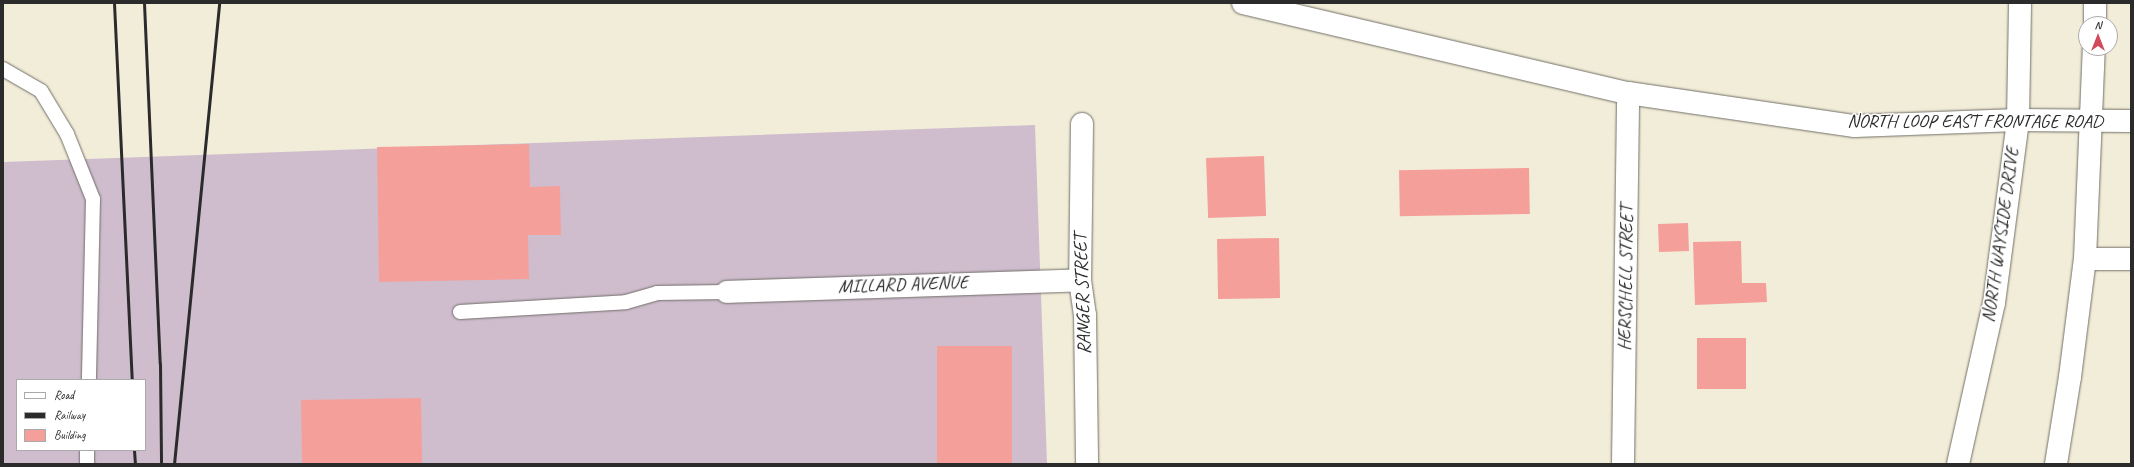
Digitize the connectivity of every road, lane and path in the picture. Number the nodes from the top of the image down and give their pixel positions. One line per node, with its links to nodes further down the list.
1 (1243, 3): 7 (main road, NORTH LOOP EAST FRONTAGE ROAD)
2 (2020, 3): 8 (main road, NORTH WAYSIDE DRIVE)
3 (2095, 3): 4 (main road)
4 (2095, 16)
5 (2094, 56): 10 (main road)
6 (3, 69): 17 (lane)
7 (1628, 93): 8 (main road, NORTH LOOP EAST FRONTAGE ROAD); 21 (main road, HERSCHELL STREET)
8 (2018, 120): 10 (main road, NORTH LOOP EAST FRONTAGE ROAD); 22 (main road, NORTH WAYSIDE DRIVE)
9 (2131, 121): 10 (main road, NORTH LOOP EAST FRONTAGE ROAD)
10 (2091, 122): 12 (main road)
11 (1082, 124): 14 (main road, RANGER STREET)
12 (2085, 259): 13 (main road); 23 (main road)
13 (2131, 259)
14 (1080, 280): 15 (main road, MILLARD AVENUE); 20 (main road, RANGER STREET)
15 (727, 292): 16 (lane)
16 (460, 312)
17 (89, 379)
18 (87, 451): 19 (lane)
19 (86, 464)
20 (1087, 464)
21 (1623, 464)
22 (1958, 464)
23 (2056, 464)

